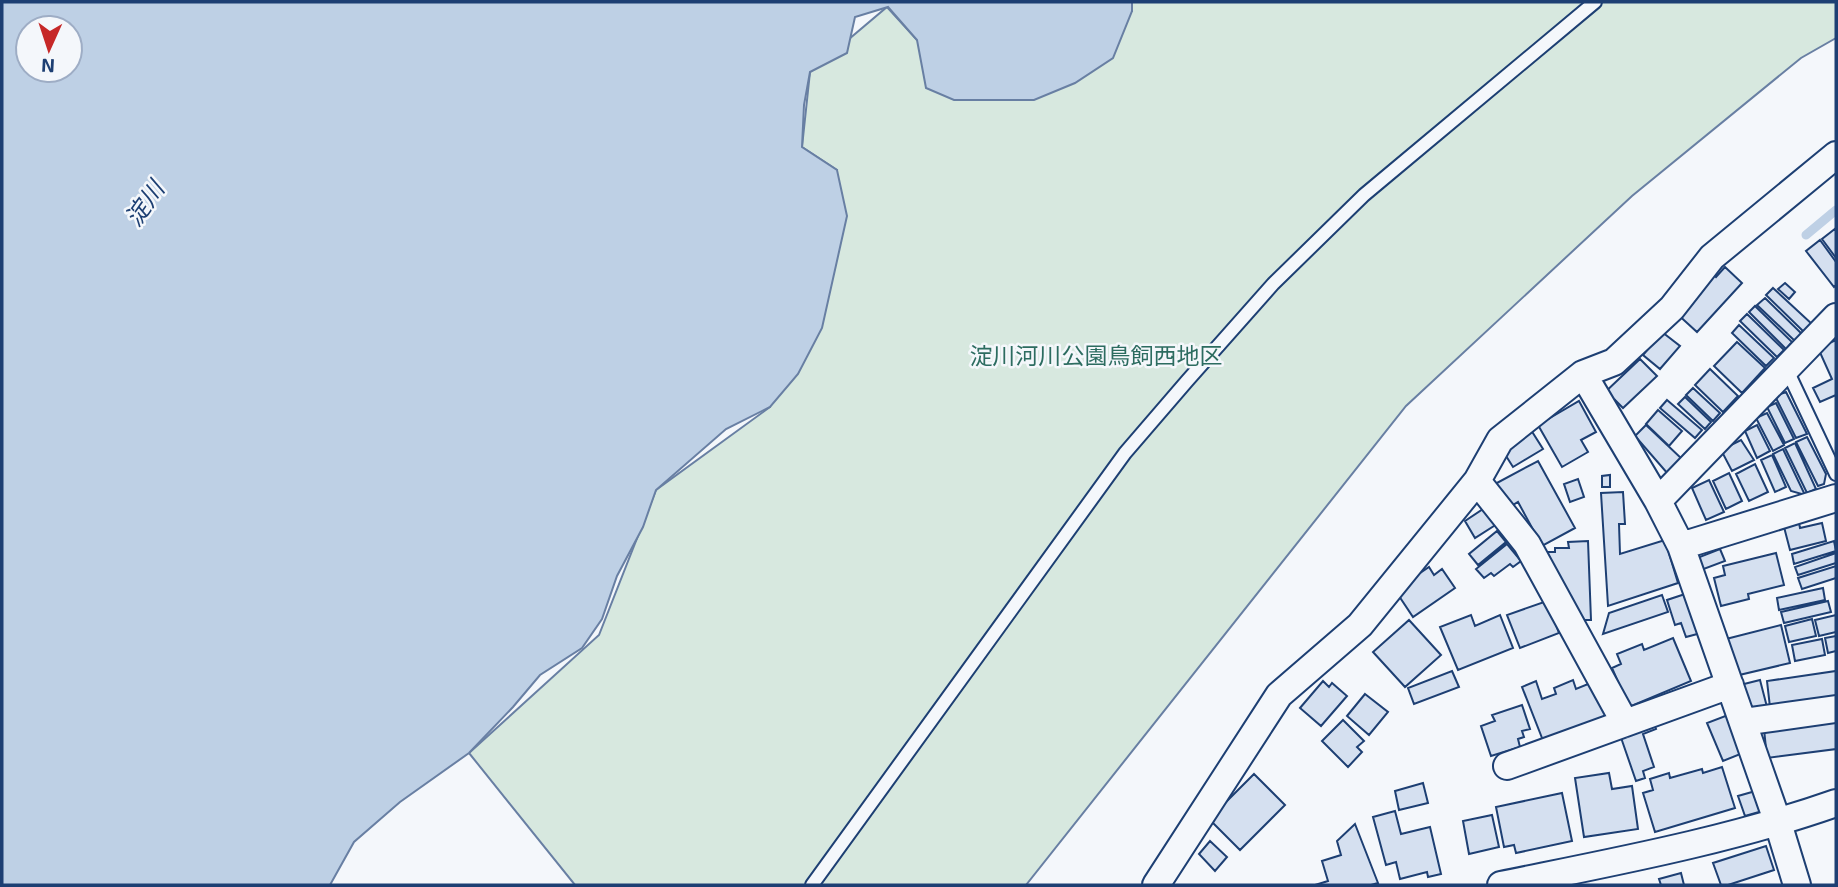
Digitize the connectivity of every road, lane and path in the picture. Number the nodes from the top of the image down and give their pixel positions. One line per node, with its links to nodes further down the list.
1 (1595, 2): 19 (lane)
2 (1836, 155): 5 (street)
3 (1836, 317): 4 (street)
4 (1786, 368): 6 (lane); 9 (street)
5 (1583, 374): 7 (street); 9 (street)
6 (1836, 474)
7 (1477, 481): 14 (street); 20 (street)
8 (1836, 498): 10 (street)
9 (1658, 501): 10 (street)
10 (1681, 546): 11 (street)
11 (1730, 685): 13 (street); 14 (street)
12 (1836, 709): 13 (street)
13 (1743, 722): 17 (street)
14 (1625, 723): 15 (street)
15 (1507, 766)
16 (1836, 803): 17 (street)
17 (1778, 823): 18 (street); 22 (street)
18 (1616, 874): 21 (street)
19 (813, 885)
20 (1156, 885)
21 (1501, 885)
22 (1797, 885)

